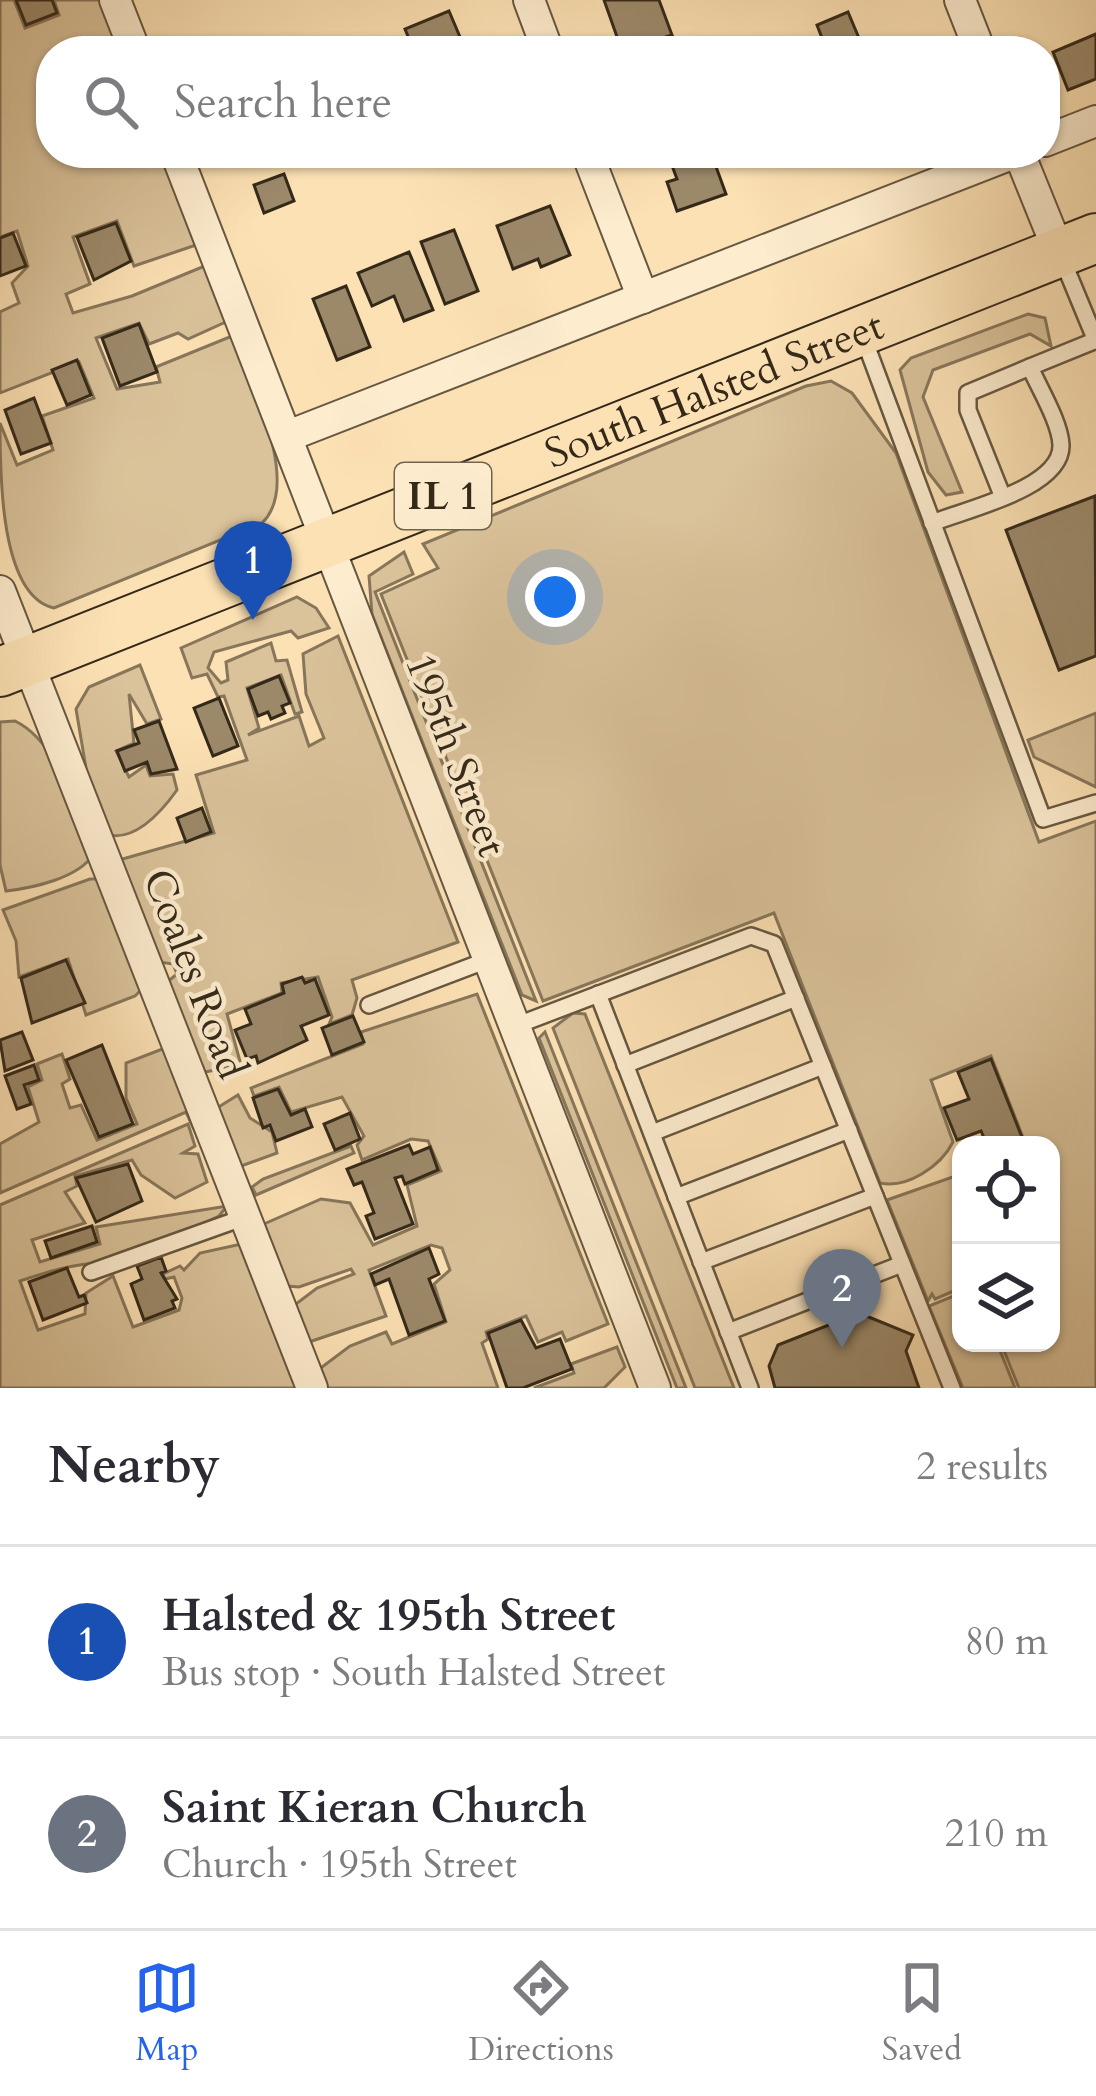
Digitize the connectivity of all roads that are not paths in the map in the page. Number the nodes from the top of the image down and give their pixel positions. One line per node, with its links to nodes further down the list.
1 (115, 0): 4 (street)
2 (529, 0): 5 (street)
3 (960, 0): 6 (street)
4 (129, 36)
5 (542, 36)
6 (974, 36)
7 (1096, 121): 8 (street)
8 (1060, 135)
9 (182, 168): 18 (street, 195th Street)
10 (593, 168): 14 (street)
11 (978, 168): 14 (street)
12 (1027, 168): 13 (street)
13 (1078, 245): 15 (main road, South Halsted Street / IL 1); 16 (lane)
14 (643, 298): 18 (street)
15 (860, 331): 20 (lane); 21 (main road, South Halsted Street / IL 1)
16 (1095, 341): 17 (lane)
17 (1030, 367): 19 (lane); 19 (lane)
18 (288, 436): 21 (street, 195th Street)
19 (1002, 495): 20 (lane)
20 (932, 523): 24 (lane)
21 (328, 542): 23 (main road, South Halsted Street / IL 1); 25 (street, 195th Street)
22 (0, 591): 23 (street, Coales Road)
23 (14, 667): 36 (street, Coales Road)
24 (1096, 803)
25 (490, 959): 28 (lane); 29 (street, 195th Street)
26 (598, 994): 27 (lane); 29 (lane); 30 (lane)
27 (796, 998): 30 (lane); 31 (lane)
28 (368, 1005)
29 (515, 1026): 42 (street, 195th Street)
30 (625, 1065): 33 (lane)
31 (823, 1066): 32 (lane); 33 (lane)
32 (849, 1130): 34 (lane); 35 (lane)
33 (652, 1133): 35 (lane)
34 (875, 1196): 37 (lane); 38 (lane)
35 (676, 1197): 37 (lane)
36 (245, 1217): 39 (lane); 41 (street, Coales Road)
37 (701, 1262): 40 (lane)
38 (902, 1264): 40 (lane); 44 (lane)
39 (91, 1272)
40 (728, 1332): 43 (lane)
41 (312, 1388)
42 (656, 1388)
43 (750, 1388)
44 (952, 1388)

